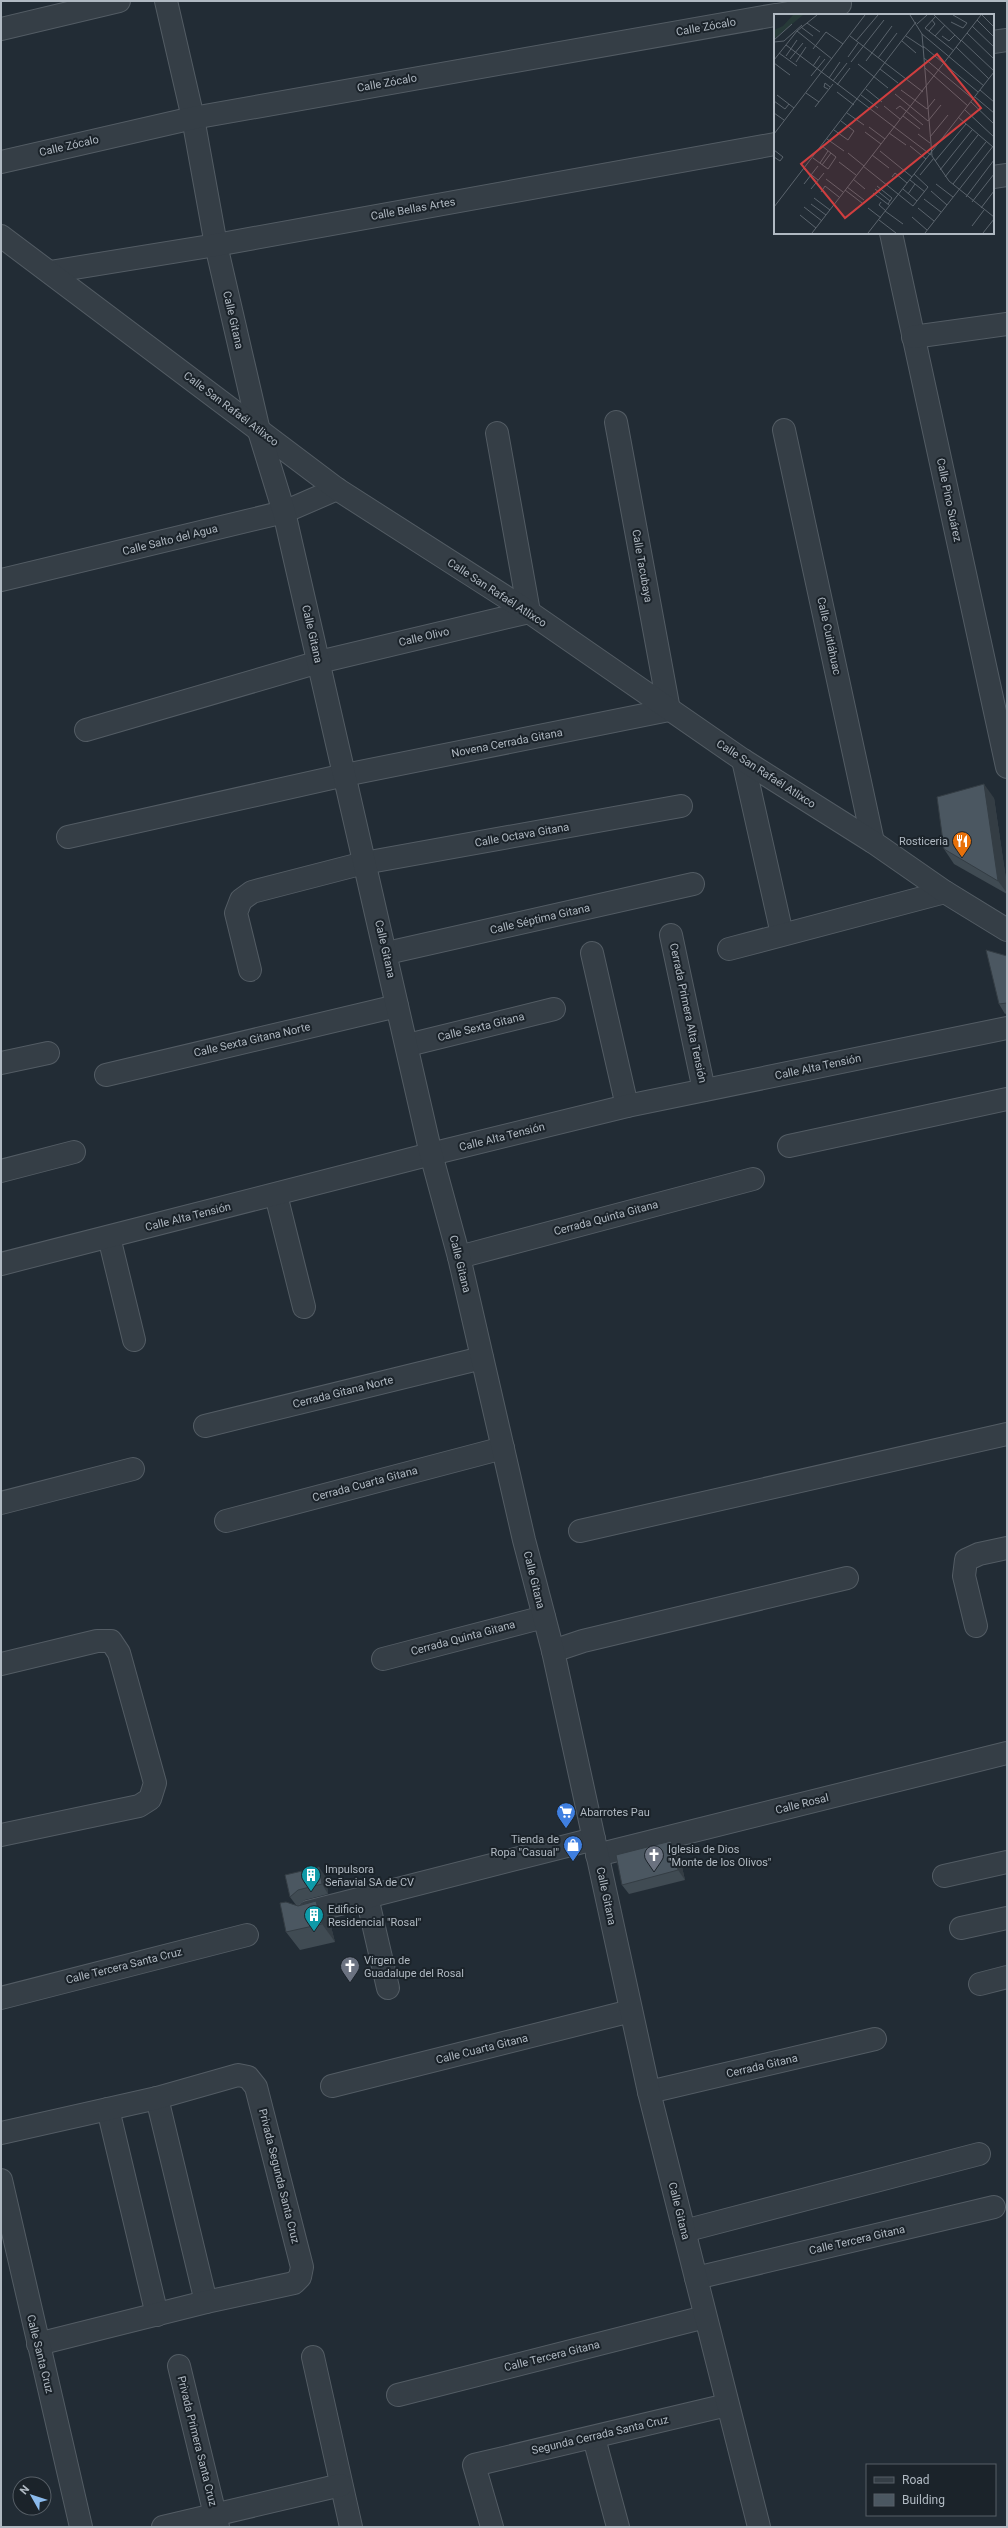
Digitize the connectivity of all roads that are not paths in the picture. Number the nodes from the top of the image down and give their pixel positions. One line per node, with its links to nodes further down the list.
1 (120, 1): 6 (street)
2 (166, 1): 9 (street, Calle Gitana)
3 (841, 7): 4 (street, Calle Zócalo)
4 (784, 14)
5 (774, 15): 9 (street, Calle Zócalo)
6 (1, 29)
7 (1007, 40): 8 (street)
8 (994, 42)
9 (193, 118): 11 (street, Calle Zócalo); 16 (street, Calle Gitana)
10 (774, 144): 16 (street, Calle Bellas Artes)
11 (1, 162)
12 (1007, 175): 13 (street)
13 (994, 177)
14 (891, 234): 19 (street, Calle Pino Suárez)
15 (1, 236): 17 (street, Calle San Rafaél Atlixco)
16 (216, 245): 17 (street, Calle Bellas Artes); 21 (street, Calle Gitana)
17 (50, 272): 21 (street, Calle San Rafaél Atlixco)
18 (1007, 324): 19 (street)
19 (913, 338): 32 (street, Calle Pino Suárez)
20 (616, 422): 29 (street, Calle Tacubaya)
21 (259, 430): 24 (street, Calle San Rafaél Atlixco); 25 (street, Calle Gitana)
22 (784, 430): 36 (street, Calle Cuitláhuac)
23 (497, 433): 27 (street)
24 (336, 489): 25 (street, Calle Salto del Agua); 27 (street, Calle San Rafaél Atlixco)
25 (284, 512): 26 (street, Calle Salto del Agua); 28 (street, Calle Gitana)
26 (1, 580)
27 (529, 612): 28 (street, Calle Olivo); 29 (street, Calle San Rafaél Atlixco)
28 (319, 662): 30 (street, Calle Olivo); 33 (street, Calle Gitana)
29 (669, 710): 31 (street, Calle San Rafaél Atlixco); 33 (street, Novena Cerrada Gitana)
30 (86, 730)
31 (743, 760): 36 (street, Calle San Rafaél Atlixco); 41 (street)
32 (1007, 767)
33 (345, 775): 35 (street, Novena Cerrada Gitana); 37 (street, Calle Gitana)
34 (681, 806): 37 (street, Calle Octava Gitana)
35 (68, 837)
36 (873, 842): 39 (street, Calle San Rafaél Atlixco)
37 (364, 863): 44 (street, Calle Gitana); 46 (street, Calle Octava Gitana)
38 (693, 884): 44 (street, Calle Séptima Gitana)
39 (945, 892): 40 (street, Calle San Rafaél Atlixco); 41 (street)
40 (1007, 930)
41 (782, 934): 43 (street)
42 (672, 935): 54 (street, Cerrada Primera Alta Tensión)
43 (729, 949)
44 (386, 953): 47 (street, Calle Gitana)
45 (592, 953): 56 (street)
46 (250, 970)
47 (397, 1006): 50 (street, Calle Gitana); 53 (street, Calle Sexta Gitana Norte)
48 (554, 1009): 50 (street, Calle Sexta Gitana)
49 (1007, 1028): 54 (street, Calle Alta Tensión)
50 (408, 1045): 59 (street, Calle Gitana)
51 (48, 1053): 52 (street)
52 (1, 1063)
53 (106, 1075)
54 (704, 1090): 56 (street, Calle Alta Tensión)
55 (1007, 1099): 57 (street)
56 (627, 1106): 59 (street, Calle Alta Tensión)
57 (789, 1146)
58 (74, 1152): 60 (street)
59 (431, 1154): 62 (street, Calle Alta Tensión); 64 (street, Calle Gitana)
60 (1, 1171)
61 (752, 1179): 64 (street, Cerrada Quinta Gitana)
62 (276, 1195): 63 (street, Calle Alta Tensión); 66 (street)
63 (109, 1237): 65 (street, Calle Alta Tensión); 67 (street)
64 (459, 1257): 68 (street, Calle Gitana)
65 (1, 1264)
66 (304, 1307)
67 (134, 1340)
68 (482, 1358): 69 (street, Cerrada Gitana Norte); 71 (street, Calle Gitana)
69 (205, 1426)
70 (1007, 1434): 75 (street)
71 (504, 1448): 74 (street, Cerrada Cuarta Gitana); 78 (street, Calle Gitana)
72 (133, 1469): 73 (street)
73 (1, 1503)
74 (226, 1521)
75 (580, 1532)
76 (1007, 1548): 79 (street)
77 (847, 1578): 80 (street)
78 (544, 1617): 80 (street, Calle Gitana); 81 (street, Cerrada Quinta Gitana)
79 (976, 1626)
80 (553, 1651): 85 (street, Calle Gitana)
81 (383, 1659)
82 (1, 1664): 84 (street)
83 (1007, 1753): 85 (street, Calle Rosal)
84 (1, 1835)
85 (595, 1847): 88 (street, Calle Rosal); 97 (street, Calle Gitana)
86 (1007, 1862): 87 (street)
87 (944, 1876)
88 (367, 1897): 89 (street, Calle Rosal); 95 (street)
89 (308, 1912)
90 (1007, 1918): 91 (street)
91 (961, 1928)
92 (247, 1935): 96 (street, Calle Tercera Santa Cruz)
93 (1007, 1977): 94 (street)
94 (980, 1984)
95 (388, 1988)
96 (1, 1998)
97 (631, 2011): 99 (street, Calle Cuarta Gitana); 100 (street, Calle Gitana)
98 (875, 2040): 100 (street, Cerrada Gitana)
99 (332, 2086)
100 (649, 2092): 107 (street, Calle Gitana)
101 (157, 2098): 102 (street); 109 (street); 109 (street, Privada Segunda Santa Cruz)
102 (108, 2109): 103 (street); 110 (street)
103 (1, 2133)
104 (979, 2154): 107 (street)
105 (1, 2180): 112 (street, Calle Santa Cruz)
106 (994, 2207): 108 (street, Calle Tercera Gitana)
107 (684, 2231): 108 (street, Calle Gitana)
108 (696, 2278): 111 (street, Calle Gitana)
109 (206, 2302): 110 (street)
110 (157, 2315): 112 (street)
111 (705, 2318): 115 (street, Calle Tercera Gitana); 116 (street, Calle Gitana)
112 (38, 2344): 120 (street, Calle Santa Cruz)
113 (313, 2357): 118 (street)
114 (179, 2366): 119 (street, Privada Primera Santa Cruz)
115 (398, 2395)
116 (727, 2405): 117 (street, Segunda Cerrada Santa Cruz); 125 (street, Calle Gitana)
117 (594, 2438): 123 (street, Segunda Cerrada Santa Cruz); 124 (street)
118 (341, 2485): 119 (street); 122 (street)
119 (216, 2521): 121 (street)
120 (81, 2527)
121 (163, 2527)
122 (351, 2527)
123 (492, 2527)
124 (618, 2527)
125 (759, 2527)

